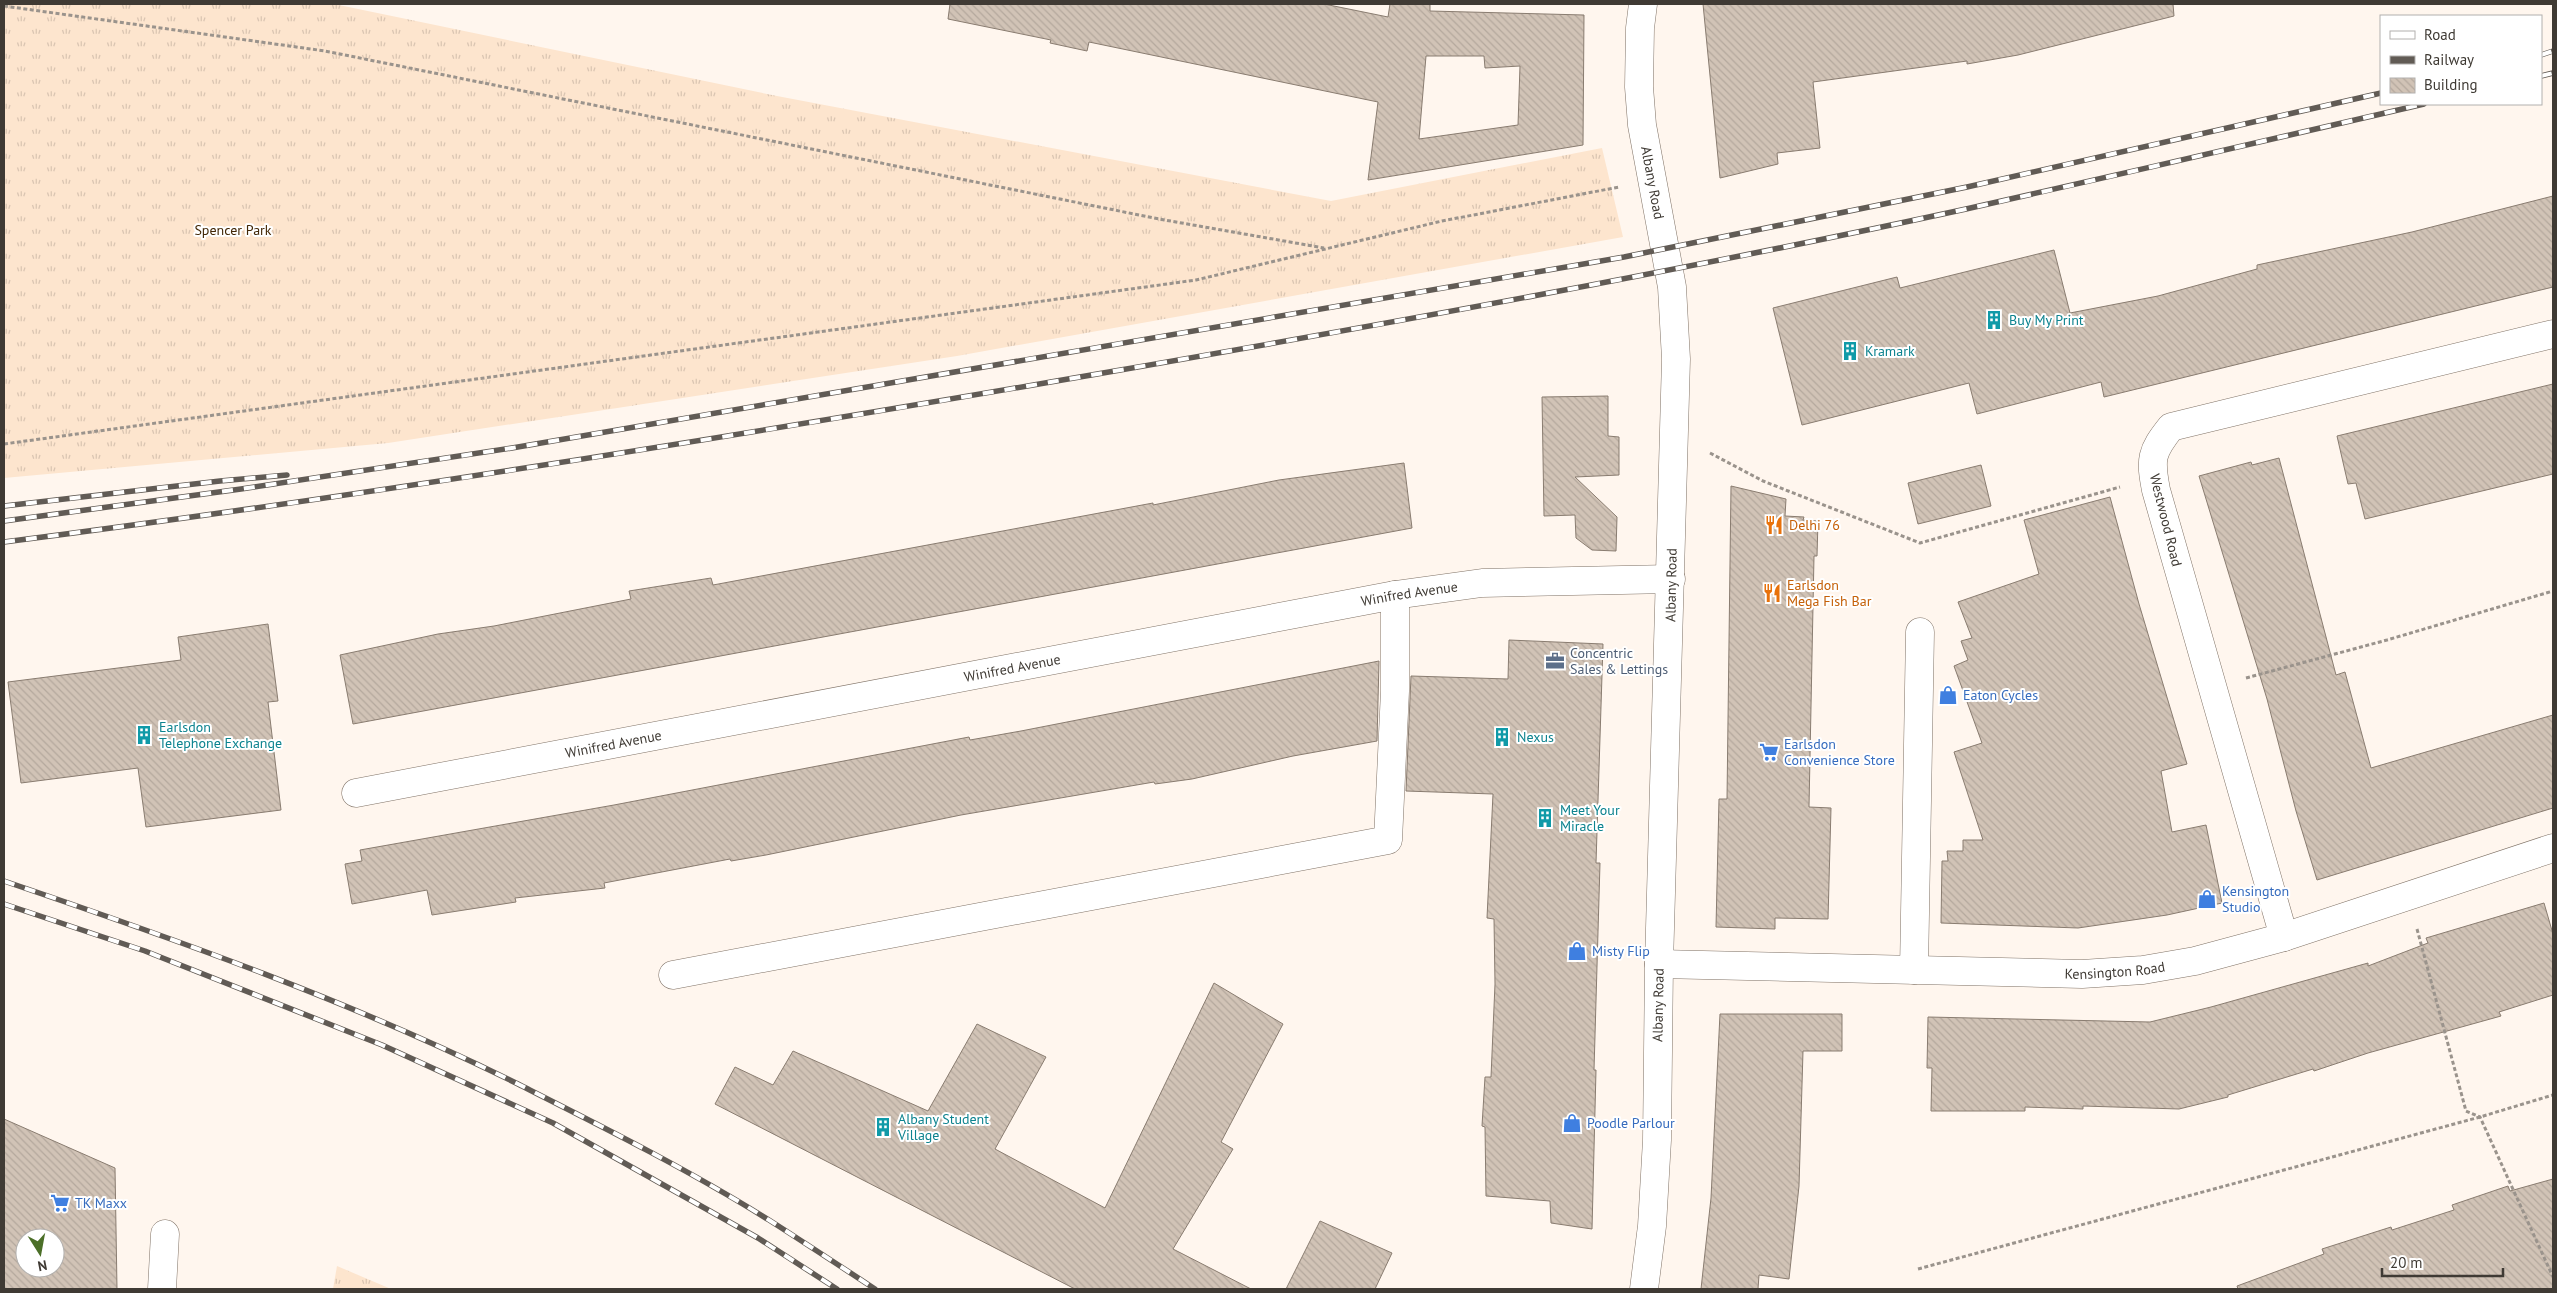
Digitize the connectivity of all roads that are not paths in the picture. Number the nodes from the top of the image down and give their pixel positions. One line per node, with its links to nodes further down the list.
1 (1644, 4): 3 (street, Albany Road)
2 (2553, 334): 8 (street, Westwood Road)
3 (1671, 578): 4 (street, Winifred Avenue); 9 (street, Albany Road)
4 (1396, 595): 6 (street, Winifred Avenue); 11 (street)
5 (1920, 632): 10 (street)
6 (356, 793)
7 (2553, 848): 8 (street, Kensington Road)
8 (2284, 937): 10 (street, Kensington Road)
9 (1659, 964): 10 (street, Kensington Road); 14 (street, Albany Road)
10 (1914, 970)
11 (673, 975)
12 (164, 1234): 13 (street)
13 (162, 1289)
14 (1644, 1289)

